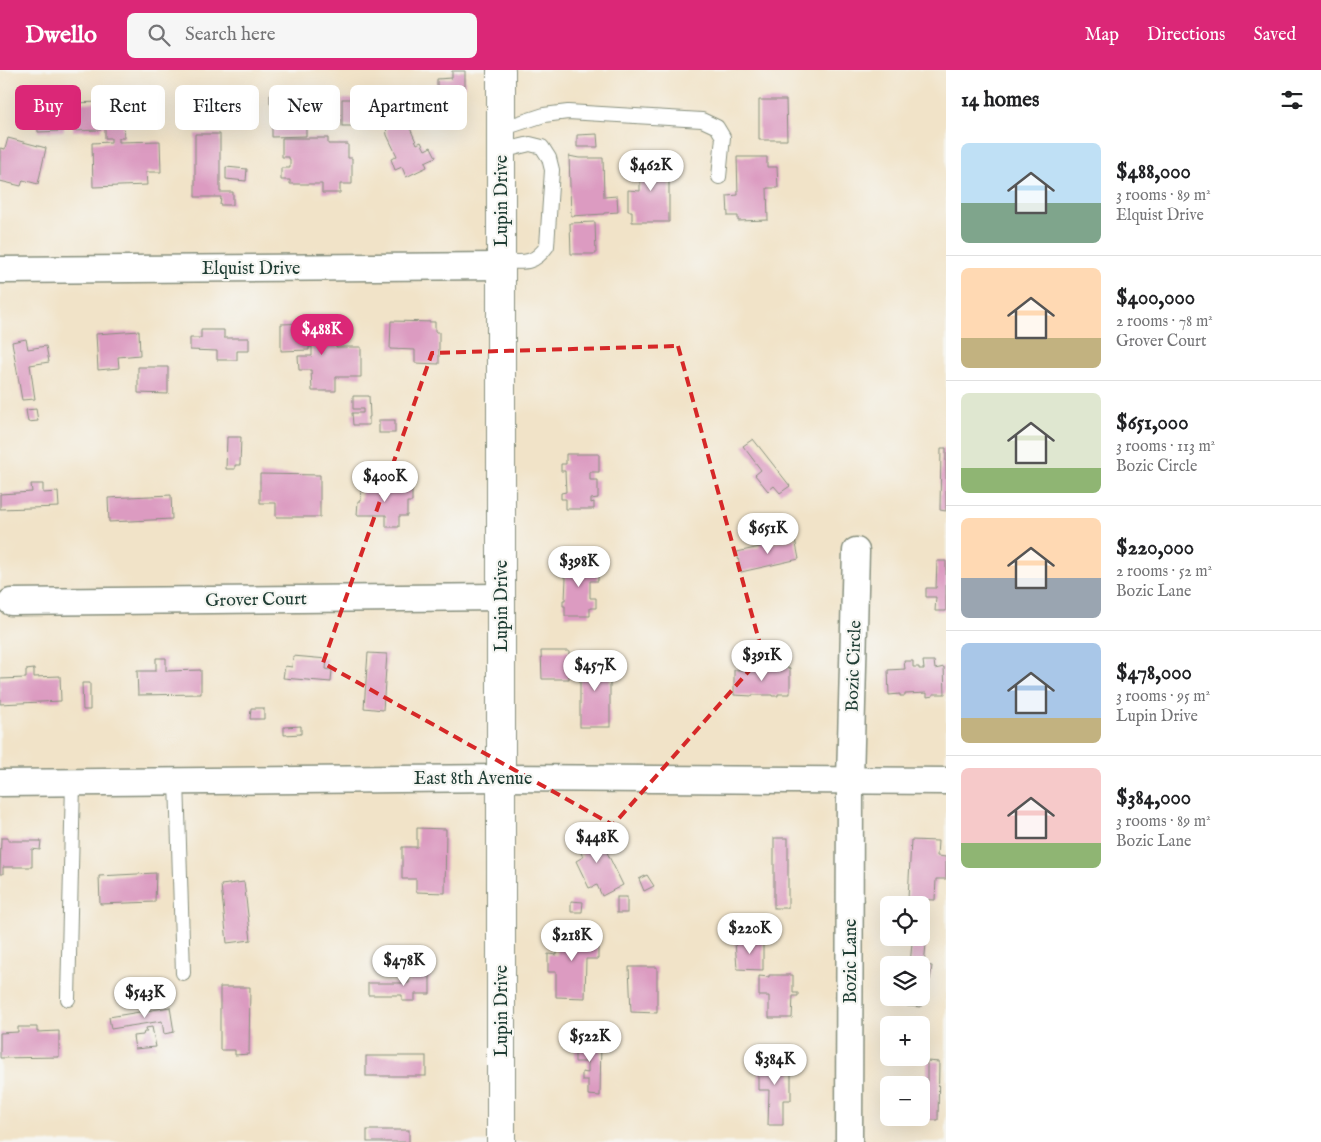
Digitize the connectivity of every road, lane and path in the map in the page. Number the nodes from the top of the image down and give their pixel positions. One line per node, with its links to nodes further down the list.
1 (501, 70): 2 (street, Lupin Drive)
2 (501, 140): 3 (lane); 4 (street, Lupin Drive); 4 (lane)
3 (719, 177)
4 (501, 264): 5 (street, Elquist Drive); 7 (street, Lupin Drive)
5 (0, 270)
6 (856, 551): 10 (street, Bozic Circle)
7 (501, 597): 8 (street, Grover Court); 9 (street, Lupin Drive)
8 (11, 602)
9 (501, 778): 10 (street, East 8th Avenue); 11 (street, East 8th Avenue); 17 (street, Lupin Drive)
10 (850, 780): 12 (street, East 8th Avenue); 18 (street, Bozic Lane)
11 (177, 781): 13 (street, East 8th Avenue); 15 (lane)
12 (946, 781)
13 (73, 782): 14 (street, East 8th Avenue); 16 (lane)
14 (0, 783)
15 (184, 973)
16 (68, 999)
17 (501, 1142)
18 (849, 1142)

